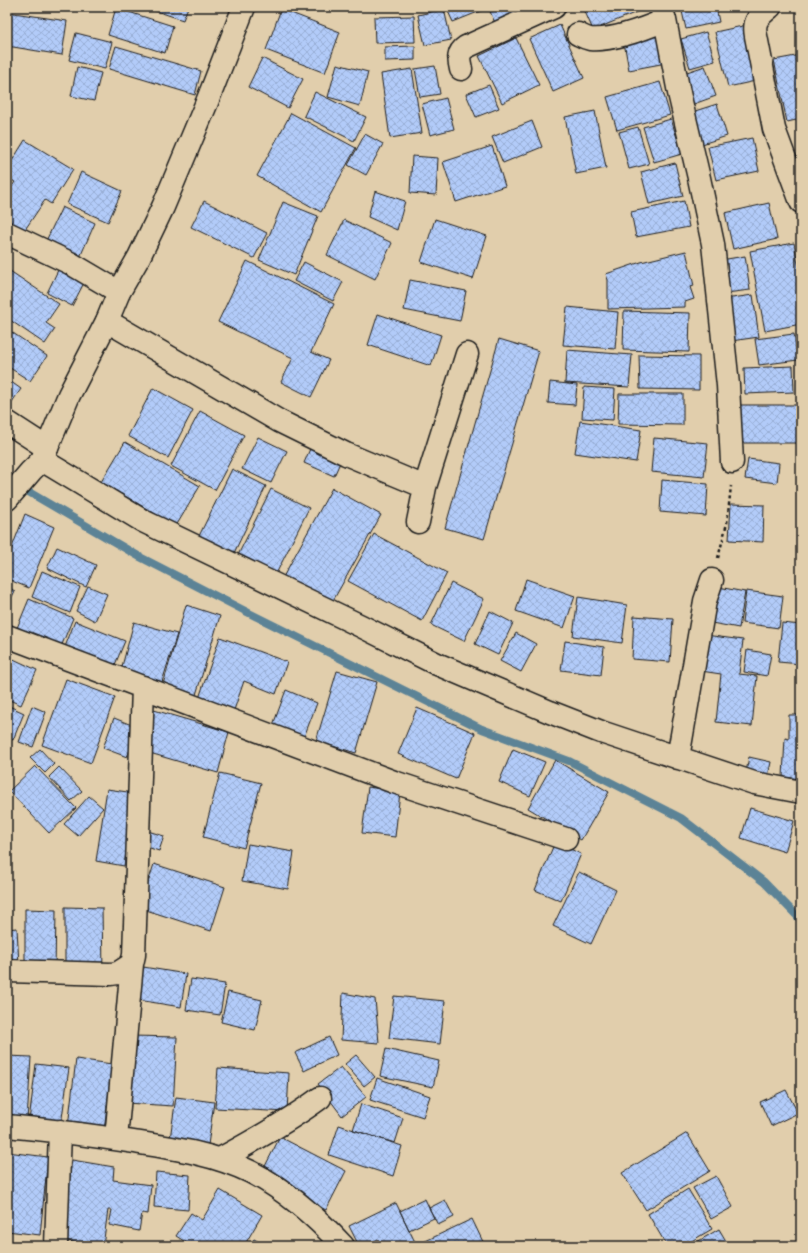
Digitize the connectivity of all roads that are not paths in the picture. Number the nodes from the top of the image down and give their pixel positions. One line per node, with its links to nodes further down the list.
1 (244, 7): 9 (street)
2 (554, 7): 6 (street)
3 (770, 7): 7 (street)
4 (663, 14): 5 (street); 14 (street)
5 (578, 34)
6 (460, 69)
7 (801, 202)
8 (7, 233): 9 (street)
9 (119, 292): 10 (street)
10 (107, 321): 13 (street); 15 (street)
11 (467, 354): 15 (street)
12 (7, 422): 13 (street)
13 (40, 460): 16 (street); 21 (street)
14 (732, 462)
15 (425, 487): 17 (street)
16 (7, 499)
17 (418, 522)
18 (712, 580): 21 (street)
19 (7, 636): 20 (street)
20 (143, 687): 23 (street); 24 (street)
21 (678, 758): 22 (street)
22 (801, 792)
23 (566, 839)
24 (132, 964): 25 (street); 29 (street)
25 (7, 971)
26 (320, 1098): 30 (street)
27 (7, 1126): 28 (street)
28 (60, 1130): 29 (street); 31 (street)
29 (116, 1139): 30 (street)
30 (220, 1159): 32 (street)
31 (56, 1246)
32 (343, 1246)

